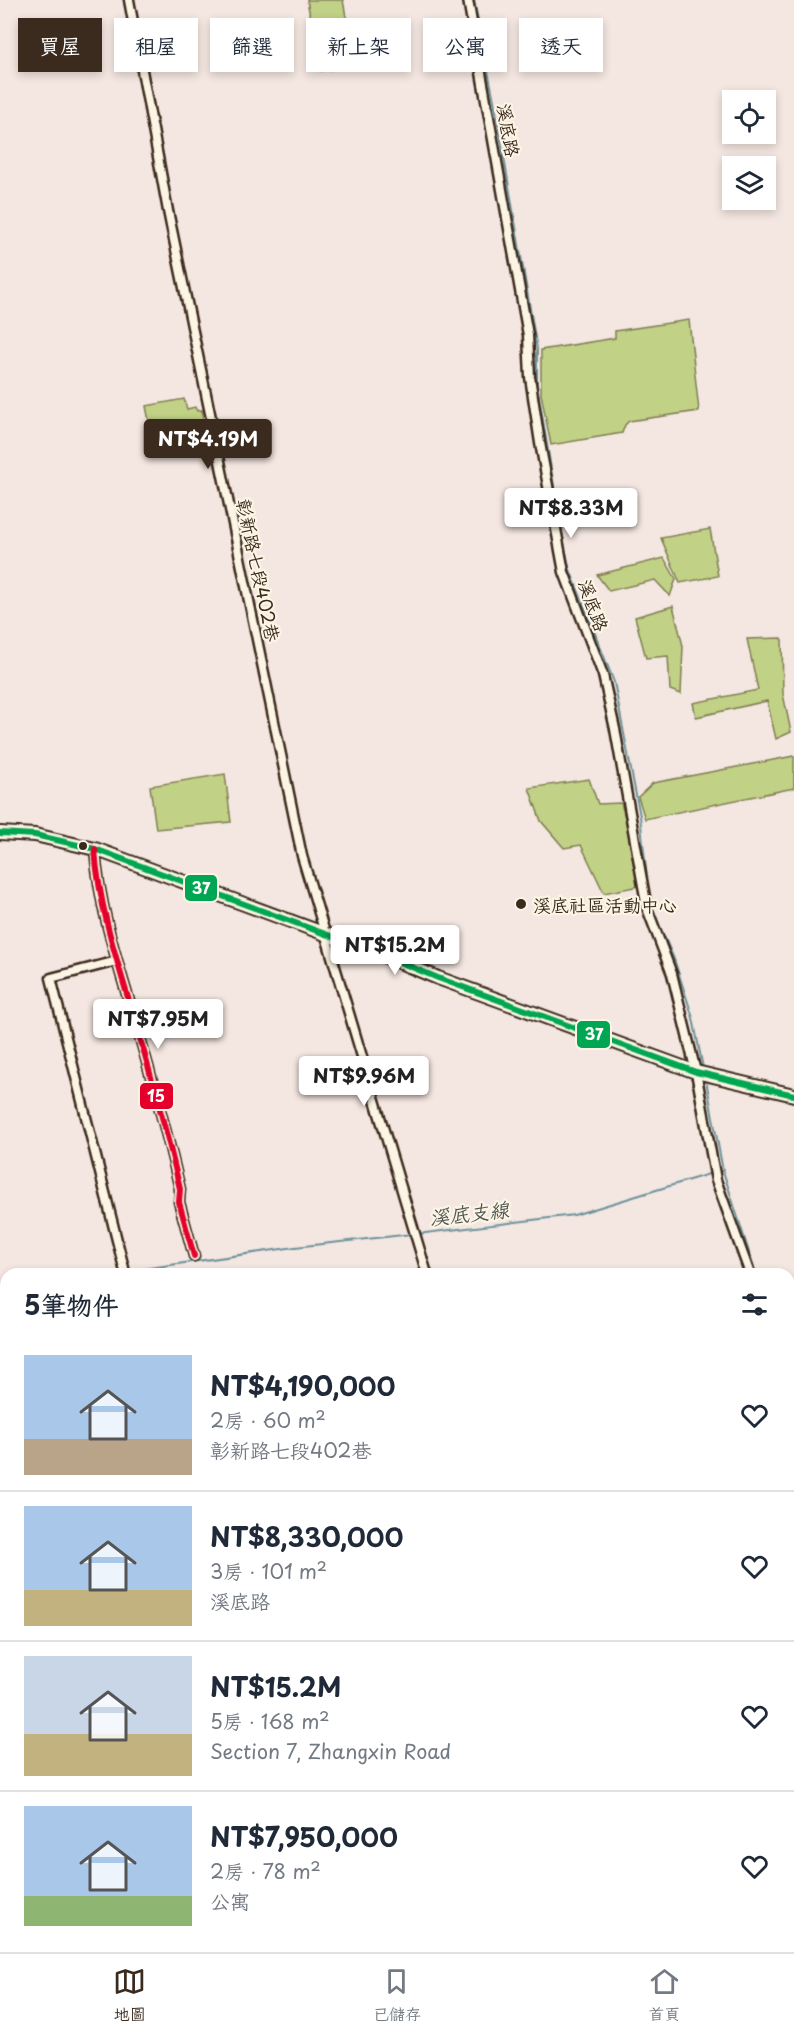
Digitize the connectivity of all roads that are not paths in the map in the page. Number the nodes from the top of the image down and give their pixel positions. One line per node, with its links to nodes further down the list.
1 (129, 0): 5 (street, 彰新路七段402巷)
2 (468, 0): 7 (street, 溪底路)
3 (0, 833): 4 (street)
4 (95, 849): 5 (street); 6 (street)
5 (324, 933): 7 (street); 11 (street, 彰新路七段402巷)
6 (117, 961): 9 (street); 10 (street)
7 (696, 1071): 8 (street); 12 (street, 溪底路)
8 (794, 1095)
9 (194, 1256)
10 (124, 1268)
11 (425, 1268)
12 (748, 1268)

